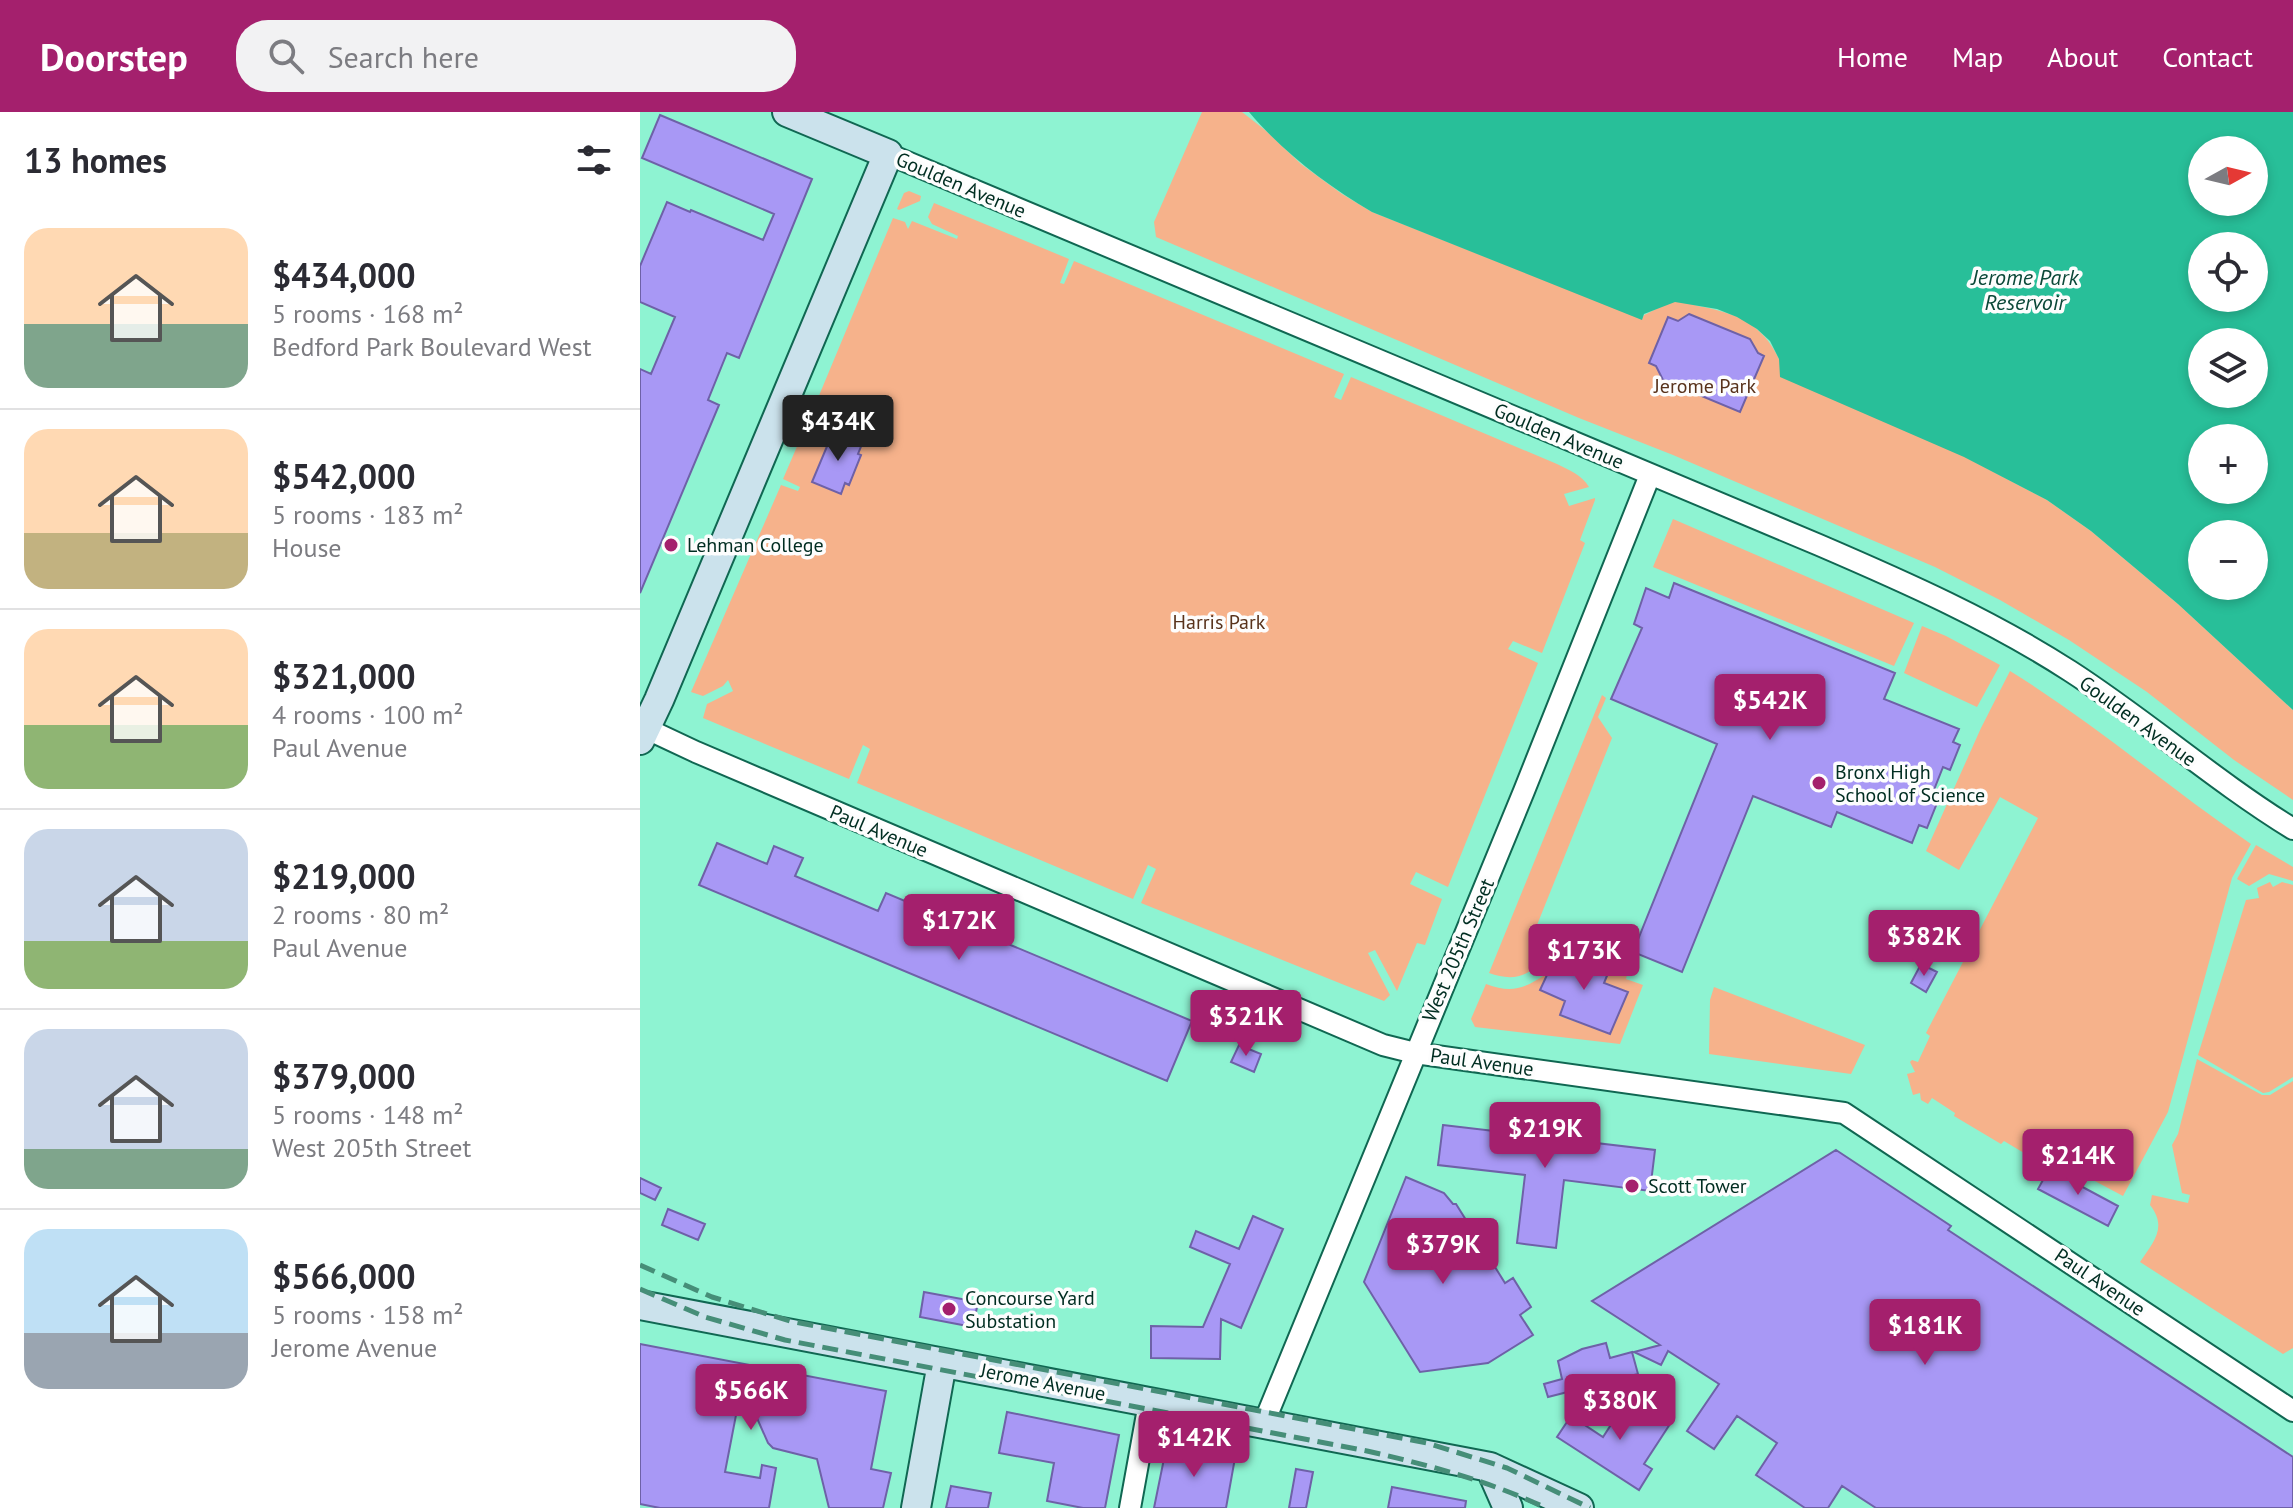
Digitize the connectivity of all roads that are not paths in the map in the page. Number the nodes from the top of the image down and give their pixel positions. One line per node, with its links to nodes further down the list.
1 (787, 112): 2 (main road, Goulden Avenue)
2 (888, 154): 3 (street, Goulden Avenue); 4 (main road)
3 (1650, 475): 5 (street, Goulden Avenue); 6 (street, West 205th Street)
4 (642, 734): 6 (street, Paul Avenue)
5 (2293, 829)
6 (1415, 1053): 10 (street, Paul Avenue); 11 (street, West 205th Street)
7 (640, 1305): 8 (main road, Jerome Avenue)
8 (942, 1363): 9 (main road, Jerome Avenue); 13 (main road)
9 (1149, 1403): 11 (main road, Jerome Avenue); 14 (street)
10 (2293, 1411)
11 (1263, 1425): 12 (main road, Jerome Avenue)
12 (1490, 1467): 15 (main road); 16 (main road, Jerome Avenue)
13 (916, 1508)
14 (1130, 1508)
15 (1508, 1508)
16 (1579, 1508)

